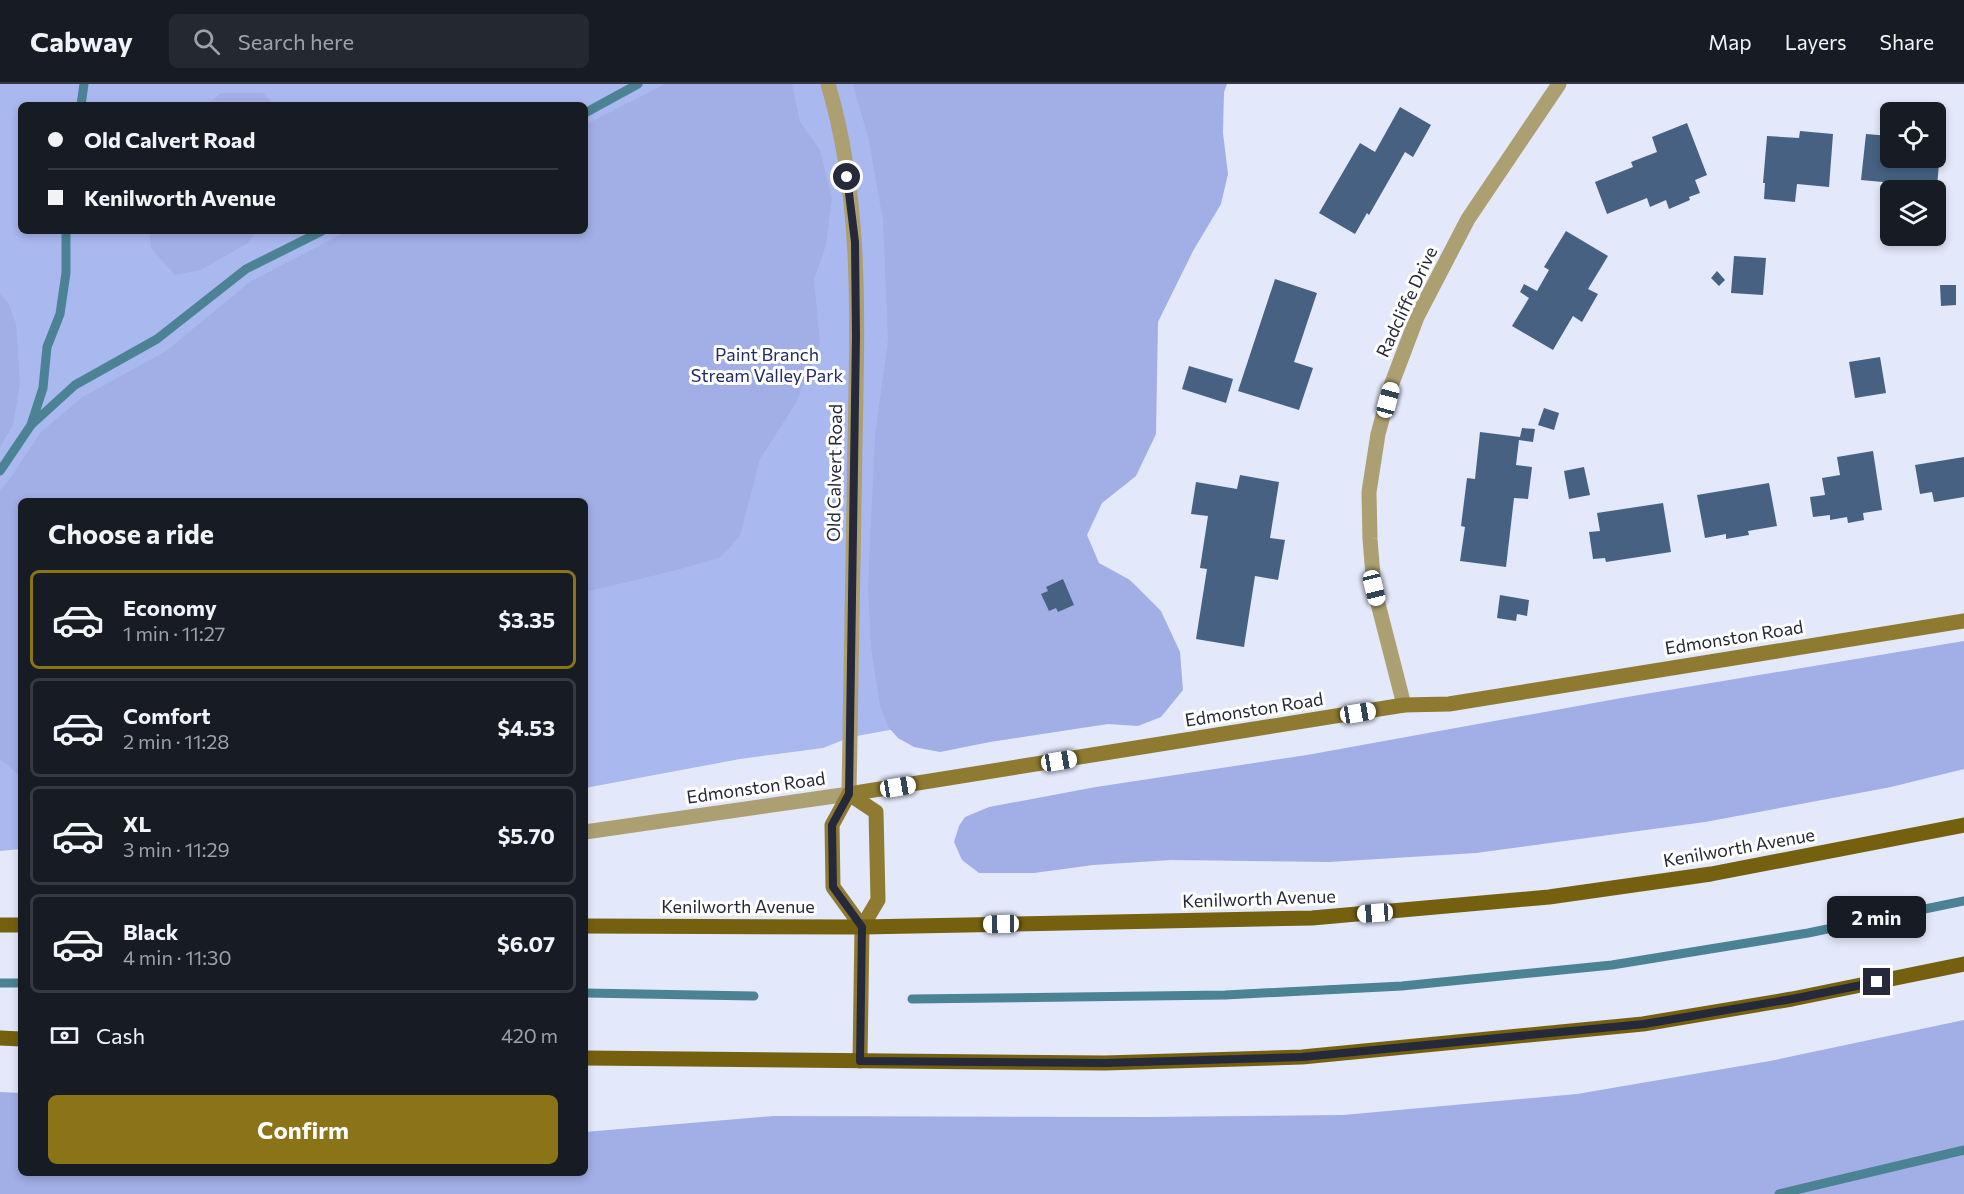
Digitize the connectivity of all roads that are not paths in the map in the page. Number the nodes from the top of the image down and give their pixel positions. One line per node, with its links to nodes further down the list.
1 (828, 84): 5 (street, Old Calvert Road)
2 (1559, 84): 4 (street, Radcliffe Drive)
3 (1964, 621): 4 (street, Edmonston Road)
4 (1404, 705): 5 (street, Edmonston Road)
5 (849, 794): 7 (street, Edmonston Road); 11 (street, Old Calvert Road); 11 (street)
6 (1964, 825): 11 (main road, Kenilworth Avenue)
7 (588, 832)
8 (0, 925): 9 (main road)
9 (18, 925)
10 (588, 926): 11 (main road, Kenilworth Avenue)
11 (862, 927): 16 (street)
12 (1964, 964): 16 (main road)
13 (0, 1038): 14 (main road)
14 (18, 1039)
15 (588, 1058): 16 (main road)
16 (860, 1061)

